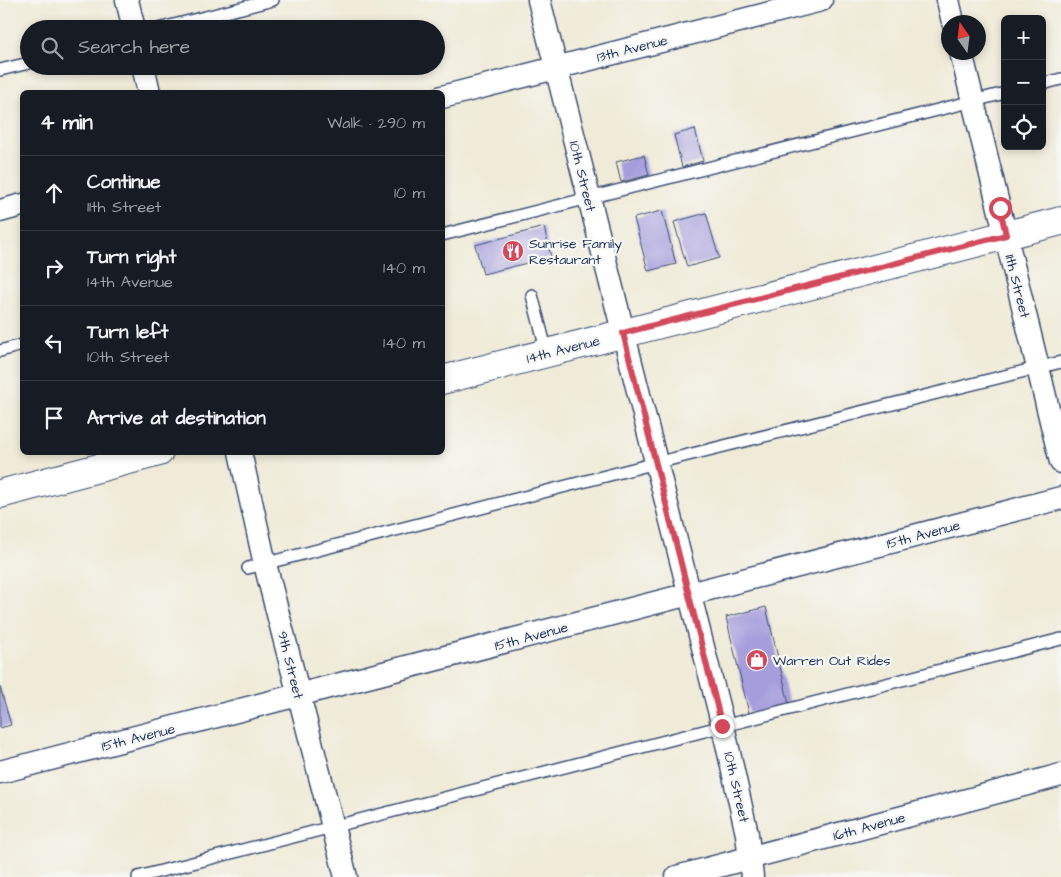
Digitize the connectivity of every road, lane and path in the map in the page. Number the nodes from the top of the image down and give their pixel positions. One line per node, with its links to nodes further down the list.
1 (127, 0): 7 (street)
2 (273, 0): 8 (lane)
3 (539, 0): 11 (street, 10th Street)
4 (821, 0): 11 (street, 13th Avenue)
5 (948, 0): 6 (street)
6 (951, 15)
7 (132, 20)
8 (194, 20)
9 (963, 60): 19 (street, 11th Street)
10 (20, 64): 12 (lane)
11 (556, 68): 18 (street, 13th Avenue); 20 (street, 10th Street)
12 (0, 70)
13 (145, 75): 16 (street)
14 (1061, 79): 15 (lane)
15 (1046, 83)
16 (149, 90)
17 (1001, 95): 19 (lane)
18 (445, 96)
19 (973, 102): 20 (lane); 25 (street, 11th Street)
20 (589, 198): 24 (lane); 27 (street, 10th Street)
21 (20, 206): 22 (street)
22 (0, 211)
23 (1061, 221): 25 (main road, 14th Avenue)
24 (445, 235)
25 (1006, 235): 27 (main road, 14th Avenue); 32 (street, 11th Street)
26 (532, 295): 30 (lane)
27 (623, 333): 30 (main road, 14th Avenue); 37 (street, 10th Street)
28 (20, 346): 29 (lane)
29 (0, 351)
30 (547, 353): 33 (main road, 14th Avenue)
31 (1061, 362): 32 (lane)
32 (1038, 368): 36 (street, 11th Street); 37 (lane)
33 (445, 379)
34 (148, 455): 38 (main road)
35 (240, 455): 40 (street, 9th Street)
36 (1061, 462)
37 (656, 463): 40 (lane); 41 (street, 10th Street)
38 (0, 494)
39 (1061, 498): 41 (street, 15th Avenue)
40 (257, 566): 43 (street, 9th Street)
41 (689, 595): 43 (street, 15th Avenue); 44 (street, 10th Street)
42 (1061, 639): 44 (lane)
43 (299, 696): 45 (street, 15th Avenue); 47 (street, 9th Street)
44 (722, 726): 47 (lane); 48 (street, 10th Street)
45 (0, 772)
46 (1061, 775): 48 (street, 16th Avenue)
47 (334, 828): 49 (lane); 50 (street, 9th Street)
48 (750, 868): 51 (street, 16th Avenue)
49 (138, 877)
50 (346, 877)
51 (677, 877)

